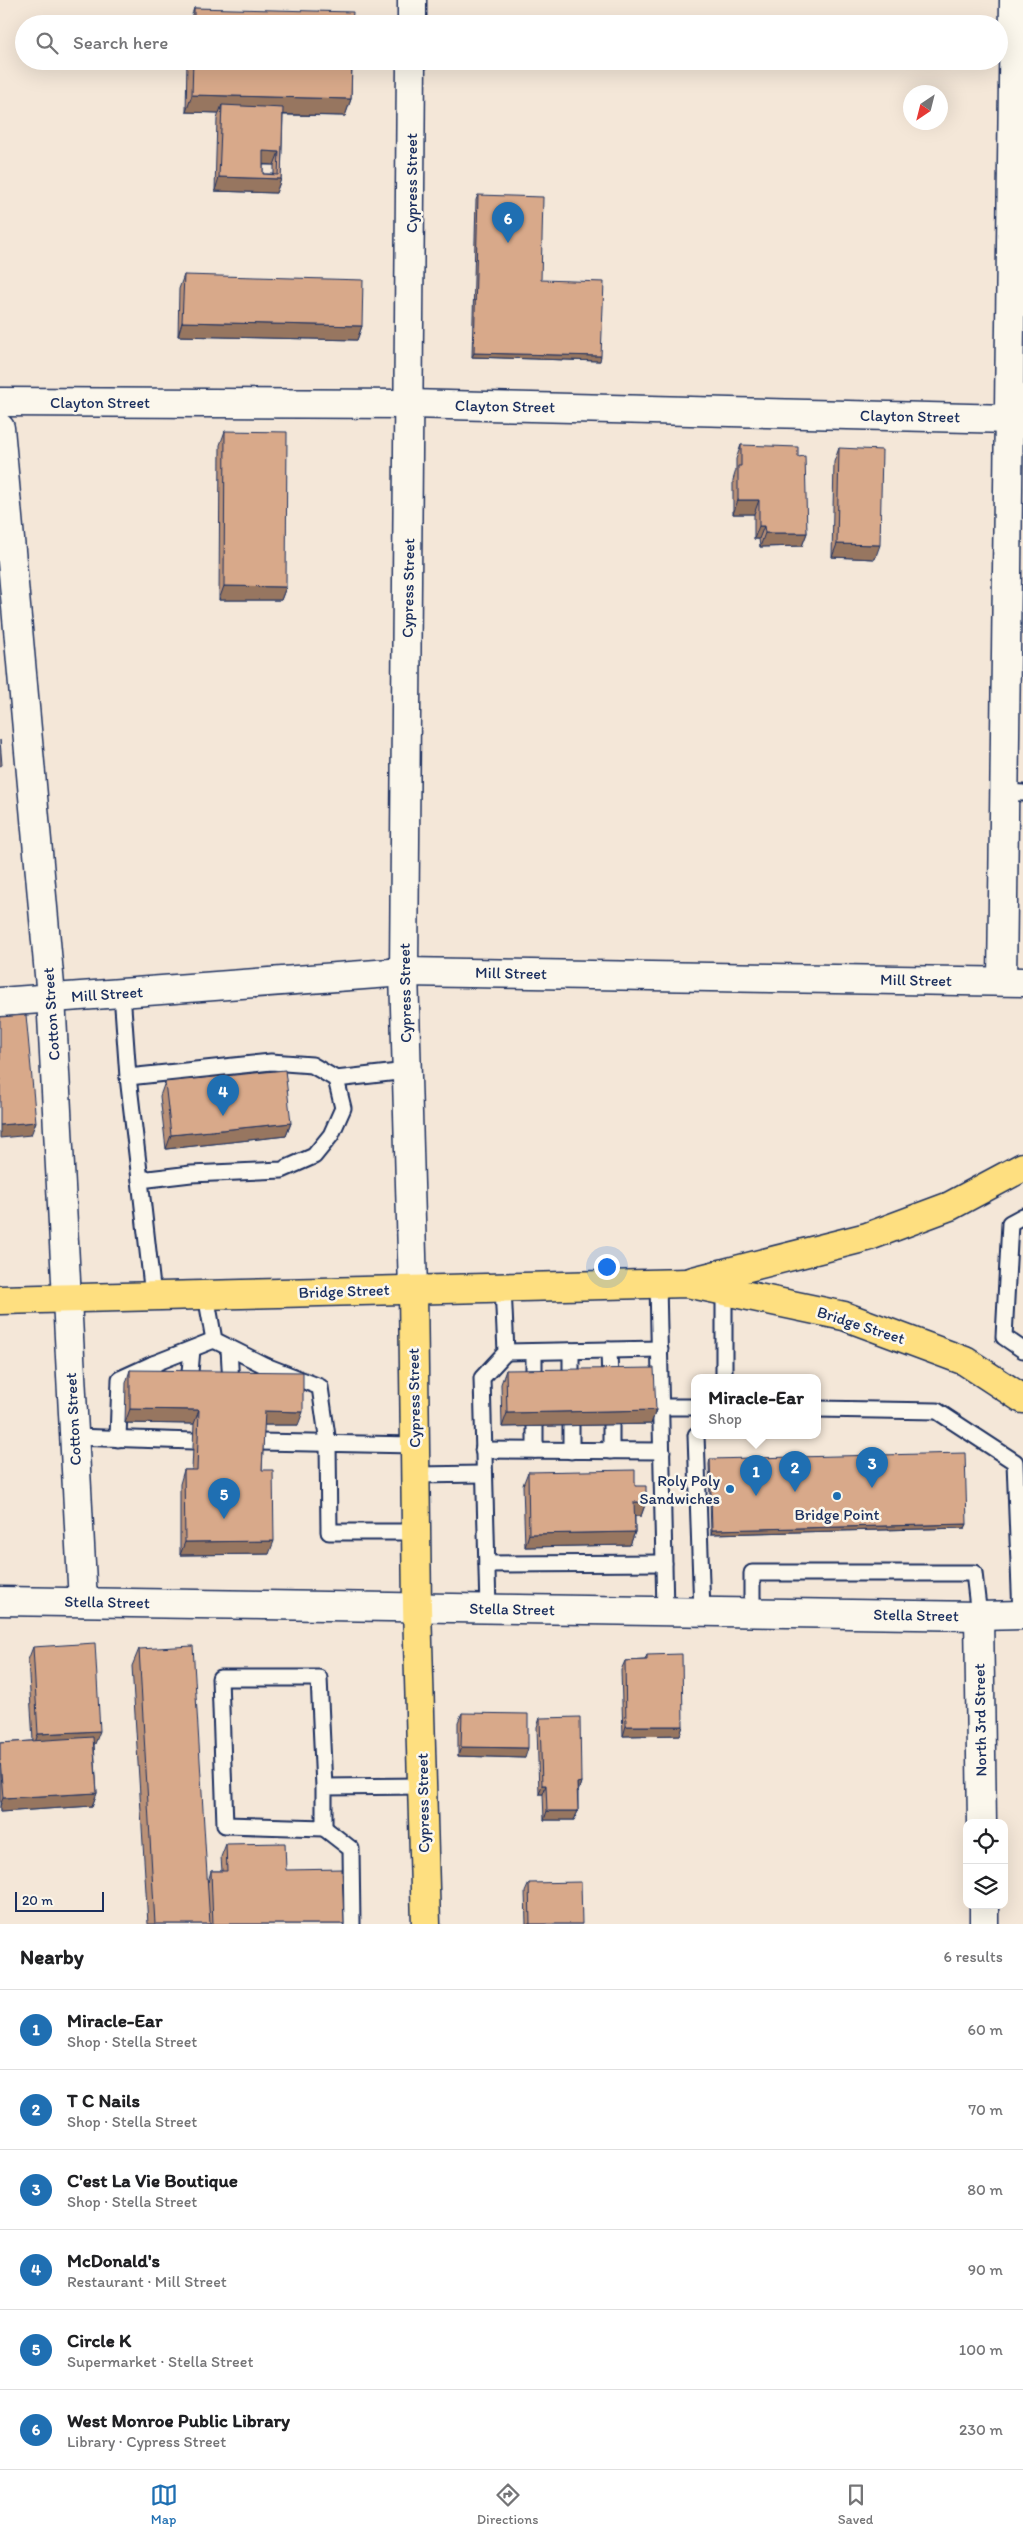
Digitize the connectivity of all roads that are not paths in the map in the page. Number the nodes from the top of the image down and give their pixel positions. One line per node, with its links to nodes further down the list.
1 (412, 0): 3 (street)
2 (1014, 0): 7 (street)
3 (412, 15)
4 (411, 70): 6 (street, Cypress Street)
5 (0, 402): 6 (street, Clayton Street)
6 (410, 404): 7 (street, Clayton Street); 10 (street, Cypress Street)
7 (1010, 419): 9 (street)
8 (0, 428): 13 (street, Cotton Street)
9 (1014, 793): 11 (street)
10 (404, 972): 11 (street, Mill Street); 12 (street, Mill Street); 15 (street, Cypress Street)
11 (1013, 981)
12 (122, 993): 13 (street, Mill Street); 16 (lane)
13 (51, 998): 14 (street, Mill Street); 28 (street, Cotton Street)
14 (0, 1002)
15 (407, 1071): 17 (lane); 24 (street, Cypress Street)
16 (128, 1077): 17 (lane); 19 (lane)
17 (336, 1079): 19 (lane)
18 (1023, 1167): 22 (main road, Bridge Street)
19 (140, 1180): 27 (lane)
20 (1023, 1216): 35 (lane)
21 (658, 1283): 22 (main road, Bridge Street); 23 (main road, Bridge Street); 33 (lane)
22 (687, 1283): 25 (main road, Bridge Street)
23 (503, 1287): 24 (main road, Bridge Street); 37 (lane)
24 (413, 1290): 26 (main road, Bridge Street); 64 (main road, Cypress Street)
25 (724, 1290): 41 (lane); 49 (main road, Bridge Street)
26 (206, 1295): 27 (main road, Bridge Street); 30 (lane)
27 (152, 1296): 28 (main road, Bridge Street)
28 (68, 1298): 29 (main road, Bridge Street); 59 (street, Cotton Street)
29 (0, 1300)
30 (214, 1340): 31 (lane); 32 (lane)
31 (229, 1348): 40 (lane); 47 (lane)
32 (192, 1349): 39 (lane); 46 (lane)
33 (660, 1349): 34 (lane); 51 (lane)
34 (609, 1350): 36 (lane); 42 (lane)
35 (1023, 1350)
36 (571, 1351): 38 (lane); 45 (lane)
37 (506, 1352): 38 (lane); 65 (lane)
38 (534, 1352): 44 (lane)
39 (153, 1364): 43 (lane); 60 (lane)
40 (266, 1366): 48 (lane); 63 (lane)
41 (724, 1374)
42 (610, 1382)
43 (153, 1383)
44 (534, 1383)
45 (571, 1383)
46 (189, 1384)
47 (231, 1385)
48 (268, 1385)
49 (1023, 1399)
50 (691, 1406): 51 (lane)
51 (661, 1407): 69 (lane)
52 (821, 1409): 70 (lane)
53 (151, 1423): 61 (lane)
54 (188, 1424): 61 (lane)
55 (269, 1424): 63 (lane)
56 (611, 1425): 68 (lane)
57 (535, 1426): 66 (lane)
58 (572, 1426): 67 (lane)
59 (74, 1437): 60 (lane); 77 (street, Cotton Street)
60 (118, 1439): 61 (lane)
61 (150, 1439)
62 (696, 1439): 81 (lane)
63 (328, 1444): 64 (lane); 73 (lane)
64 (415, 1445): 72 (main road, Cypress Street)
65 (483, 1450): 66 (lane); 71 (lane)
66 (535, 1450): 67 (lane)
67 (571, 1451): 68 (lane)
68 (611, 1451): 69 (lane)
69 (662, 1451): 74 (lane)
70 (1019, 1458): 83 (lane)
71 (483, 1474): 72 (lane); 75 (lane)
72 (416, 1475): 73 (main road, Cypress Street)
73 (416, 1532): 78 (main road, Cypress Street)
74 (664, 1563): 75 (lane); 80 (lane)
75 (487, 1564): 79 (lane)
76 (0, 1601): 77 (street, Stella Street)
77 (82, 1602): 78 (street, Stella Street)
78 (417, 1608): 79 (street, Stella Street); 86 (main road, Cypress Street)
79 (488, 1609): 80 (street, Stella Street)
80 (665, 1612): 81 (street, Stella Street)
81 (702, 1612): 82 (street, Stella Street)
82 (752, 1613): 84 (street, Stella Street); 84 (lane)
83 (1022, 1615): 84 (street, Stella Street)
84 (979, 1616): 87 (street, North 3rd Street)
85 (324, 1786): 86 (lane); 88 (lane); 88 (lane)
86 (423, 1786): 91 (main road, Cypress Street)
87 (982, 1819)
88 (324, 1828): 90 (lane)
89 (984, 1909): 92 (street)
90 (352, 1924)
91 (426, 1924)
92 (984, 1924)

